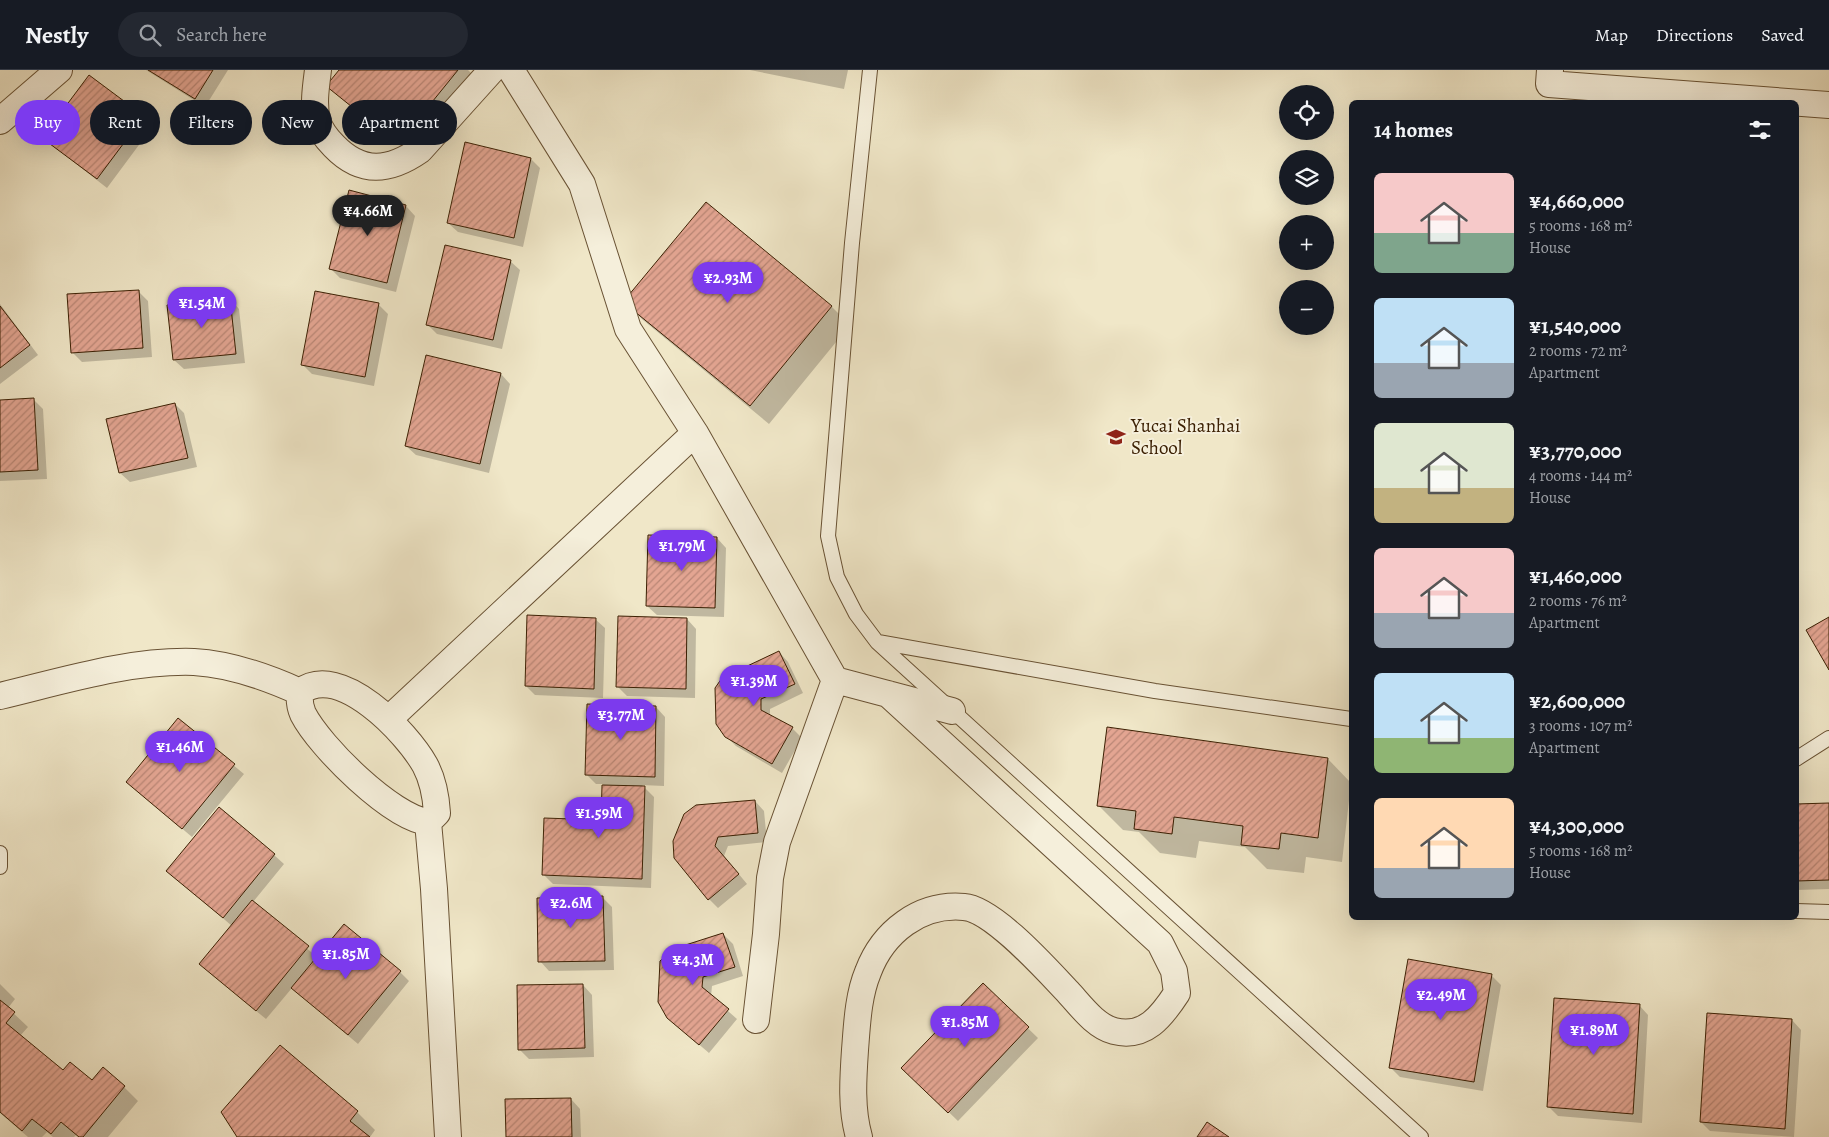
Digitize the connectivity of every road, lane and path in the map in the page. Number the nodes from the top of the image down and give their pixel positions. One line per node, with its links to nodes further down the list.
1 (59, 70): 10 (street)
2 (318, 70): 3 (street)
3 (492, 70)
4 (511, 70): 11 (street)
5 (870, 70): 12 (lane)
6 (1550, 70): 7 (street)
7 (1762, 100)
8 (1799, 103): 9 (street)
9 (1829, 105)
10 (0, 121)
11 (695, 434): 13 (street); 18 (street)
12 (877, 642): 17 (lane); 19 (lane)
13 (835, 680): 15 (street); 27 (street)
14 (300, 692): 16 (street); 18 (street); 22 (street)
15 (888, 694): 17 (street); 29 (street)
16 (0, 696)
17 (952, 711): 30 (lane)
18 (389, 719): 22 (street)
19 (1349, 719)
20 (1829, 738): 21 (lane)
21 (1799, 757)
22 (428, 822): 28 (street)
23 (0, 852): 24 (lane)
24 (0, 866)
25 (1799, 911): 26 (lane)
26 (1829, 912)
27 (756, 1020)
28 (448, 1137)
29 (859, 1137)
30 (1421, 1137)

